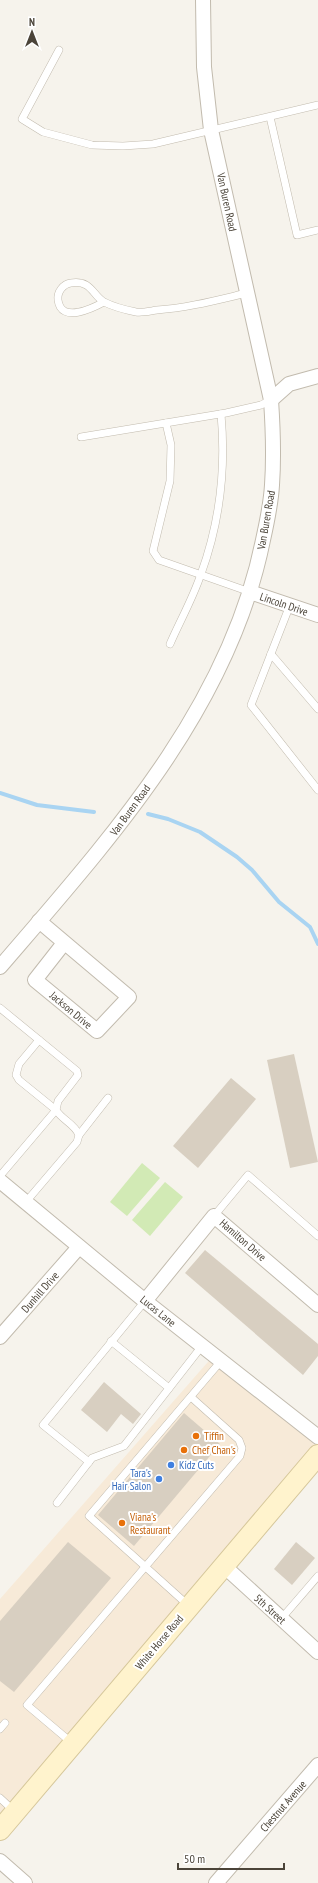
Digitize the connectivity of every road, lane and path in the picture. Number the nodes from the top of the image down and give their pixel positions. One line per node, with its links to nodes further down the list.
1 (204, 0): 5 (street, Van Buren Road)
2 (60, 50): 5 (lane)
3 (318, 105): 4 (lane)
4 (270, 117): 5 (lane); 6 (lane)
5 (211, 130): 7 (street, Van Buren Road)
6 (318, 230)
7 (247, 293): 8 (lane); 10 (street, Van Buren Road)
8 (104, 302): 8 (lane)
9 (318, 376): 10 (street)
10 (271, 400): 11 (lane); 15 (street, Van Buren Road)
11 (221, 414): 12 (lane); 14 (lane)
12 (166, 423): 13 (lane); 14 (lane)
13 (81, 437)
14 (201, 575): 15 (lane); 18 (lane)
15 (250, 592): 16 (street, Lincoln Drive); 22 (street, Van Buren Road)
16 (290, 605): 17 (street, Lincoln Drive); 19 (lane)
17 (318, 615)
18 (170, 644)
19 (271, 654): 20 (lane); 21 (lane)
20 (318, 709)
21 (318, 790)
22 (39, 921): 23 (street, Jackson Drive); 24 (street, Van Buren Road)
23 (64, 943): 23 (street, Jackson Drive)
24 (0, 967)
25 (0, 1008): 26 (lane)
26 (39, 1040): 28 (lane); 28 (lane)
27 (108, 1098): 29 (lane)
28 (56, 1110): 29 (lane); 30 (lane)
29 (79, 1135): 32 (lane)
30 (0, 1176)
31 (0, 1181): 32 (street, Lucas Lane)
32 (25, 1203): 35 (street, Lucas Lane)
33 (214, 1216): 34 (lane); 36 (street, Hamilton Drive); 37 (street, Hamilton Drive)
34 (318, 1236)
35 (79, 1247): 36 (street, Lucas Lane); 38 (street, Dunhill Drive)
36 (145, 1301): 39 (lane); 40 (street, Lucas Lane)
37 (318, 1305)
38 (2, 1332)
39 (111, 1341): 42 (lane); 46 (lane)
40 (202, 1346): 41 (street, Lucas Lane); 42 (lane)
41 (221, 1361): 43 (lane); 44 (street, Lucas Lane)
42 (169, 1388): 46 (lane)
43 (191, 1397): 49 (lane); 49 (lane)
44 (318, 1437)
45 (318, 1455): 48 (main road, White Horse Road)
46 (89, 1462): 47 (lane)
47 (57, 1503)
48 (224, 1566): 51 (main road, White Horse Road); 52 (street, 5th Street)
49 (145, 1567): 51 (lane); 54 (lane)
50 (318, 1576): 52 (lane)
51 (189, 1607): 54 (main road, White Horse Road)
52 (281, 1619): 53 (street, 5th Street)
53 (318, 1652)
54 (73, 1744): 57 (main road, White Horse Road)
55 (318, 1765): 61 (street, Chestnut Avenue)
56 (0, 1798): 57 (lane)
57 (15, 1812): 58 (main road, White Horse Road)
58 (0, 1830)
59 (0, 1861): 60 (street)
60 (25, 1883)
61 (216, 1883)

